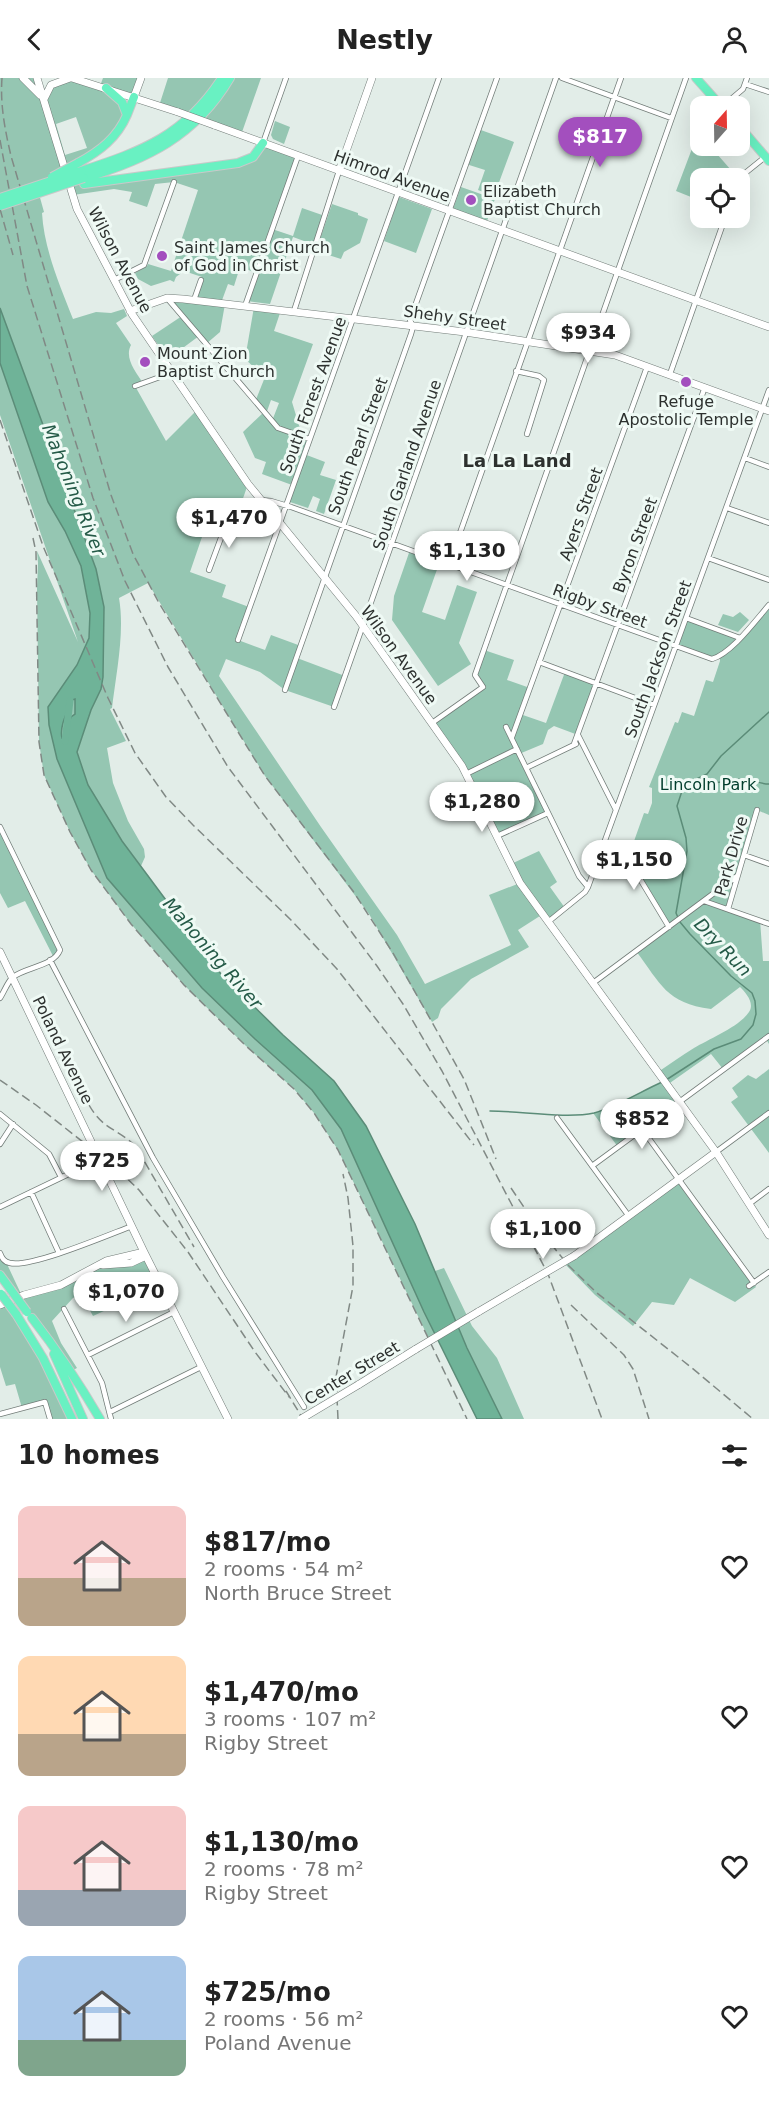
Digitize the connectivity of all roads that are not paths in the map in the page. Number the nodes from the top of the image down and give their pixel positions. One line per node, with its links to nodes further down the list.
1 (23, 78): 23 (main road)
2 (37, 78): 23 (main road, Wilson Avenue)
3 (71, 78): 17 (main road, Himrod Avenue); 23 (main road)
4 (141, 78): 21 (main road)
5 (222, 78): 32 (highway)
6 (230, 78): 32 (highway)
7 (286, 78): 27 (street)
8 (372, 78): 30 (main road)
9 (439, 78): 34 (street, South Forest Avenue)
10 (497, 78): 37 (street, South Pearl Street)
11 (556, 78): 39 (street, South Garland Avenue)
12 (562, 78): 22 (street)
13 (621, 78): 22 (street)
14 (686, 78): 25 (street)
15 (696, 78): 19 (highway)
16 (746, 81): 18 (street); 20 (street)
17 (106, 88): 21 (main road, Himrod Avenue); 24 (highway)
18 (769, 92)
19 (713, 96)
20 (734, 96)
21 (134, 97): 24 (highway); 27 (main road, Himrod Avenue, bridge)
22 (614, 97): 25 (street); 40 (street)
23 (44, 99): 42 (main road, Wilson Avenue)
24 (127, 115): 32 (highway)
25 (671, 118): 41 (street)
26 (750, 139): 29 (highway)
27 (263, 143): 28 (main road, Himrod Avenue); 32 (highway)
28 (298, 156): 30 (main road, Himrod Avenue); 47 (street)
29 (767, 159): 31 (street)
30 (339, 171): 34 (main road, Himrod Avenue); 49 (street)
31 (750, 171)
32 (82, 174): 35 (highway, bridge); 36 (highway, bridge)
33 (174, 182): 42 (street)
34 (398, 193): 37 (main road, Himrod Avenue); 50 (street, South Forest Avenue)
35 (0, 198)
36 (0, 206)
37 (449, 211): 39 (main road, Himrod Avenue); 51 (street, South Pearl Street)
38 (721, 228): 46 (street)
39 (502, 230): 40 (main road, Himrod Avenue); 53 (street, South Garland Avenue)
40 (559, 251): 41 (main road, Himrod Avenue); 54 (street)
41 (617, 272): 46 (main road, Himrod Avenue); 55 (street)
42 (114, 280): 48 (main road, Wilson Avenue)
43 (201, 280): 45 (street)
44 (167, 298): 45 (main road, Shehy Street); 48 (main road, Shehy Street); 65 (street)
45 (194, 300): 47 (main road, Shehy Street)
46 (696, 300): 52 (main road, Himrod Avenue); 59 (street)
47 (245, 306): 49 (main road, Shehy Street)
48 (130, 311): 58 (main road, Wilson Avenue)
49 (294, 311): 50 (main road, Shehy Street)
50 (353, 318): 51 (main road, Shehy Street); 65 (street, South Forest Avenue)
51 (412, 325): 53 (main road, Shehy Street); 73 (street, South Pearl Street)
52 (769, 327)
53 (465, 332): 54 (main road, Shehy Street); 74 (street, South Garland Avenue)
54 (526, 341): 55 (main road, Shehy Street); 57 (street)
55 (588, 351): 56 (main road, Shehy Street); 80 (street)
56 (647, 367): 59 (main road, Shehy Street); 81 (street, Ayers Street)
57 (516, 371): 64 (street); 76 (street)
58 (171, 373): 60 (street); 68 (main road, Wilson Avenue)
59 (670, 374): 61 (main road, Shehy Street)
60 (135, 386)
61 (705, 387): 63 (main road, Shehy Street); 85 (street, Byron Street)
62 (769, 390): 63 (street, South Jackson Street)
63 (766, 410): 66 (street, South Jackson Street)
64 (527, 434)
65 (309, 439): 69 (street, South Forest Avenue)
66 (745, 458): 67 (street); 70 (street, South Jackson Street)
67 (769, 467)
68 (261, 500): 69 (street, Rigby Street); 71 (main road, Wilson Avenue); 77 (street)
69 (285, 505): 71 (street, South Forest Avenue); 73 (street, Rigby Street)
70 (727, 508): 72 (street); 75 (street, South Jackson Street)
71 (279, 523): 78 (main road, Wilson Avenue); 87 (street, South Forest Avenue)
72 (769, 523)
73 (343, 525): 74 (street, Rigby Street); 78 (street, South Pearl Street)
74 (392, 543): 76 (street, Rigby Street); 84 (street, South Garland Avenue)
75 (708, 558): 79 (street); 83 (street, South Jackson Street)
76 (449, 564): 80 (street, Rigby Street)
77 (209, 570)
78 (324, 578): 84 (main road, Wilson Avenue); 91 (street, South Pearl Street)
79 (769, 580)
80 (507, 585): 81 (street, Rigby Street); 94 (street)
81 (561, 604): 85 (street, Rigby Street); 89 (street, Ayers Street)
82 (769, 605): 86 (street)
83 (686, 618): 86 (street); 88 (street, South Jackson Street)
84 (363, 625): 93 (street, South Garland Avenue); 94 (main road, Wilson Avenue)
85 (618, 626): 88 (street, Rigby Street); 90 (street, Byron Street)
86 (740, 638): 88 (street, Rigby Street)
87 (237, 640)
88 (676, 646): 92 (street, South Jackson Street)
89 (540, 662): 90 (street); 97 (street, Ayers Street)
90 (597, 684): 92 (street); 96 (street, Byron Street)
91 (285, 690)
92 (654, 705): 104 (street, South Jackson Street)
93 (334, 707)
94 (432, 723): 102 (main road, Wilson Avenue)
95 (506, 727): 97 (street)
96 (578, 735): 98 (street); 99 (street, Byron Street)
97 (512, 737): 100 (street)
98 (581, 741): 99 (street); 104 (street)
99 (574, 744): 101 (street)
100 (517, 749): 101 (street); 102 (street)
101 (526, 768): 105 (street)
102 (466, 774): 107 (main road, Wilson Avenue)
103 (757, 810): 108 (street, Park Drive)
104 (616, 811): 109 (street, South Jackson Street)
105 (548, 813): 107 (street); 112 (street)
106 (0, 827): 119 (street)
107 (497, 836): 115 (main road, Wilson Avenue)
108 (744, 855): 110 (street); 111 (street, Park Drive)
109 (599, 857): 112 (street, South Jackson Street); 117 (street)
110 (769, 864)
111 (737, 876): 113 (street); 114 (street, Park Drive)
112 (588, 886): 115 (street, South Jackson Street)
113 (704, 900): 114 (street); 117 (street)
114 (728, 909): 116 (street)
115 (548, 922): 121 (main road, Wilson Avenue)
116 (769, 924)
117 (669, 927): 121 (street)
118 (0, 952): 120 (main road, Poland Avenue)
119 (50, 960): 120 (street); 156 (street, Poland Avenue)
120 (12, 977): 122 (street); 132 (main road, Poland Avenue)
121 (593, 983): 124 (main road, Wilson Avenue)
122 (0, 998)
123 (769, 1036): 124 (street)
124 (679, 1102): 129 (street); 131 (main road, Wilson Avenue)
125 (769, 1113): 131 (street)
126 (0, 1114): 128 (street)
127 (557, 1118): 133 (street)
128 (13, 1124): 130 (street); 134 (street)
129 (642, 1129): 133 (street); 135 (street)
130 (0, 1144)
131 (716, 1152): 135 (main road, Center Street); 138 (main road, Wilson Avenue)
132 (100, 1159): 134 (street); 141 (main road, Poland Avenue)
133 (592, 1166): 140 (street)
134 (62, 1177): 137 (street)
135 (678, 1179): 140 (main road, Center Street); 147 (street)
136 (769, 1189): 138 (street)
137 (31, 1192): 139 (street); 144 (street)
138 (749, 1204): 142 (main road, Wilson Avenue)
139 (0, 1207)
140 (628, 1215): 165 (main road, Center Street, bridge)
141 (132, 1226): 144 (street); 145 (main road, Poland Avenue)
142 (769, 1235)
143 (0, 1253): 144 (street)
144 (59, 1253)
145 (145, 1254): 146 (main road); 146 (main road); 152 (main road, Poland Avenue)
146 (97, 1265): 150 (main road)
147 (769, 1272)
148 (0, 1275): 153 (highway, bridge)
149 (1, 1293): 160 (highway, bridge)
150 (0, 1305)
151 (64, 1309): 154 (street)
152 (174, 1312): 154 (street); 155 (main road, Poland Avenue)
153 (30, 1315): 161 (highway); 162 (highway)
154 (88, 1354): 157 (street)
155 (201, 1367): 157 (street); 164 (main road, Poland Avenue)
156 (304, 1407)
157 (110, 1412): 163 (street)
158 (0, 1414): 159 (street)
159 (50, 1419)
160 (72, 1419)
161 (83, 1419)
162 (99, 1419)
163 (111, 1419)
164 (228, 1419)
165 (301, 1419)

